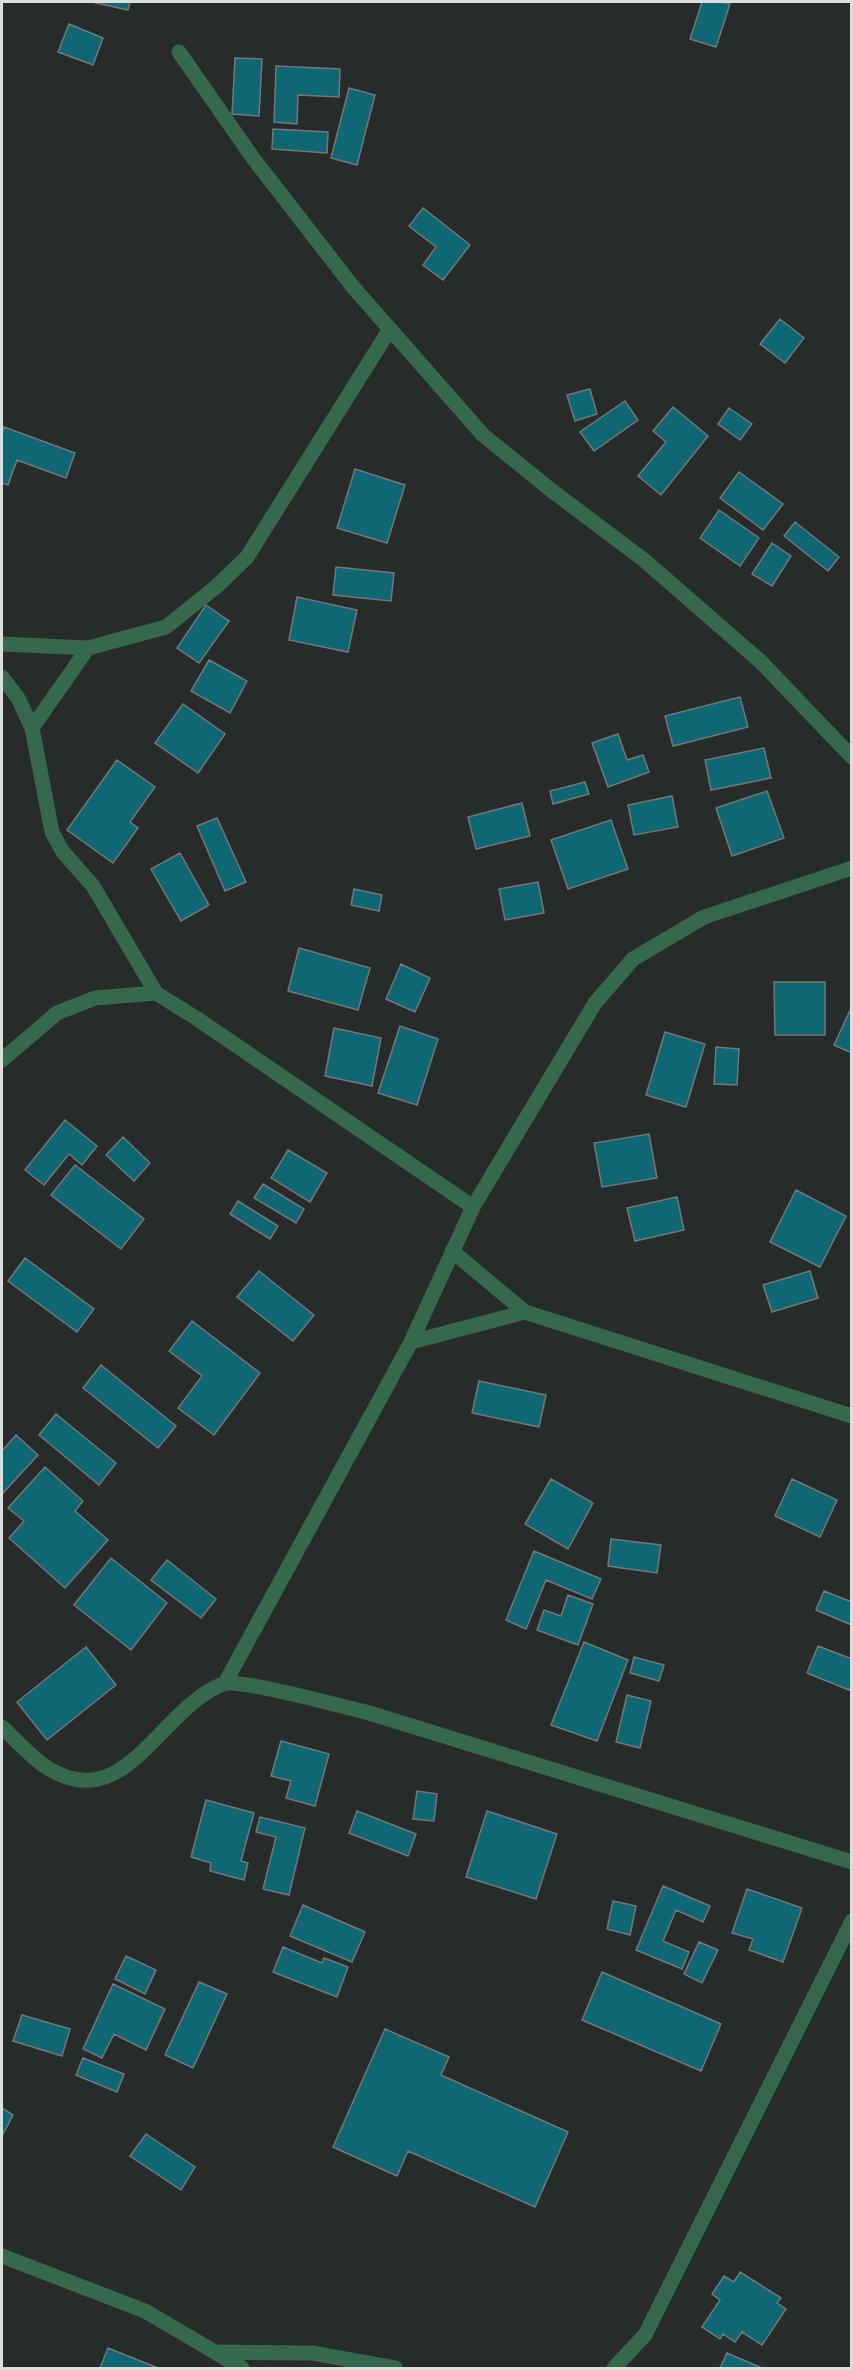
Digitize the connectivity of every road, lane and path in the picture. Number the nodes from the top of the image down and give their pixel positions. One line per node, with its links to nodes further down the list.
1 (179, 52): 2 (street)
2 (390, 329): 4 (street); 7 (street)
3 (2, 644): 4 (street)
4 (88, 648): 6 (street)
5 (2, 677): 6 (street)
6 (32, 728): 9 (street)
7 (852, 757)
8 (852, 868): 11 (street)
9 (156, 993): 10 (street); 11 (street)
10 (2, 1060)
11 (473, 1207): 12 (street)
12 (452, 1251): 13 (street); 14 (street)
13 (525, 1312): 14 (street); 15 (street)
14 (411, 1342): 16 (street)
15 (852, 1416)
16 (225, 1683): 17 (street); 18 (street)
17 (2, 1727)
18 (852, 1862)
19 (852, 1921): 24 (street)
20 (2, 2256): 21 (street)
21 (213, 2352): 22 (street); 23 (street)
22 (242, 2368)
23 (395, 2368)
24 (614, 2368)

